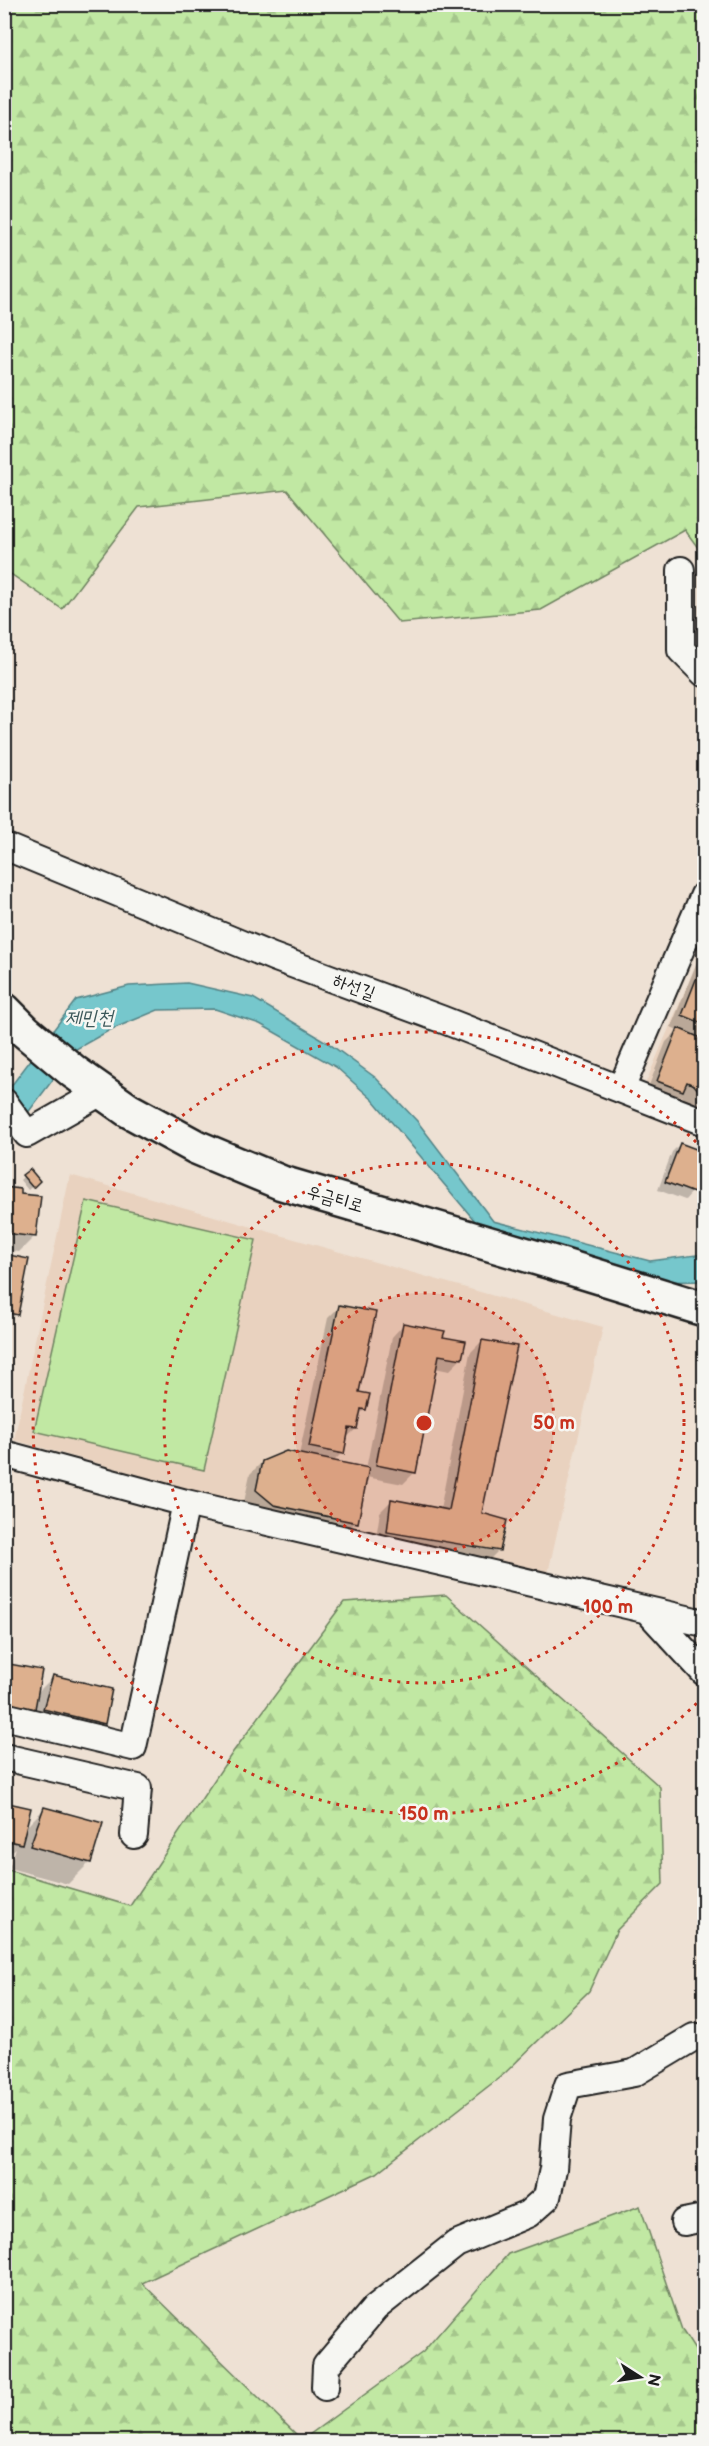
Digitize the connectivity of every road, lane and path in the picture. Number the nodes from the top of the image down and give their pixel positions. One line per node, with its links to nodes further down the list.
1 (681, 570): 2 (street)
2 (705, 673)
3 (4, 846): 6 (street, 하선길)
4 (705, 895): 6 (street)
5 (15, 1020): 7 (main road, 우금티로)
6 (621, 1089): 9 (street, 하선길)
7 (104, 1091): 8 (street); 10 (main road, 우금티로)
8 (4, 1102)
9 (705, 1122)
10 (705, 1309)
11 (4, 1454): 12 (street)
12 (186, 1503): 13 (street); 16 (street)
13 (648, 1611): 14 (street); 15 (street)
14 (705, 1623)
15 (705, 1672)
16 (4, 1716)
17 (4, 1757): 18 (street)
18 (134, 1835)
19 (705, 2037): 20 (street)
20 (325, 2387)

